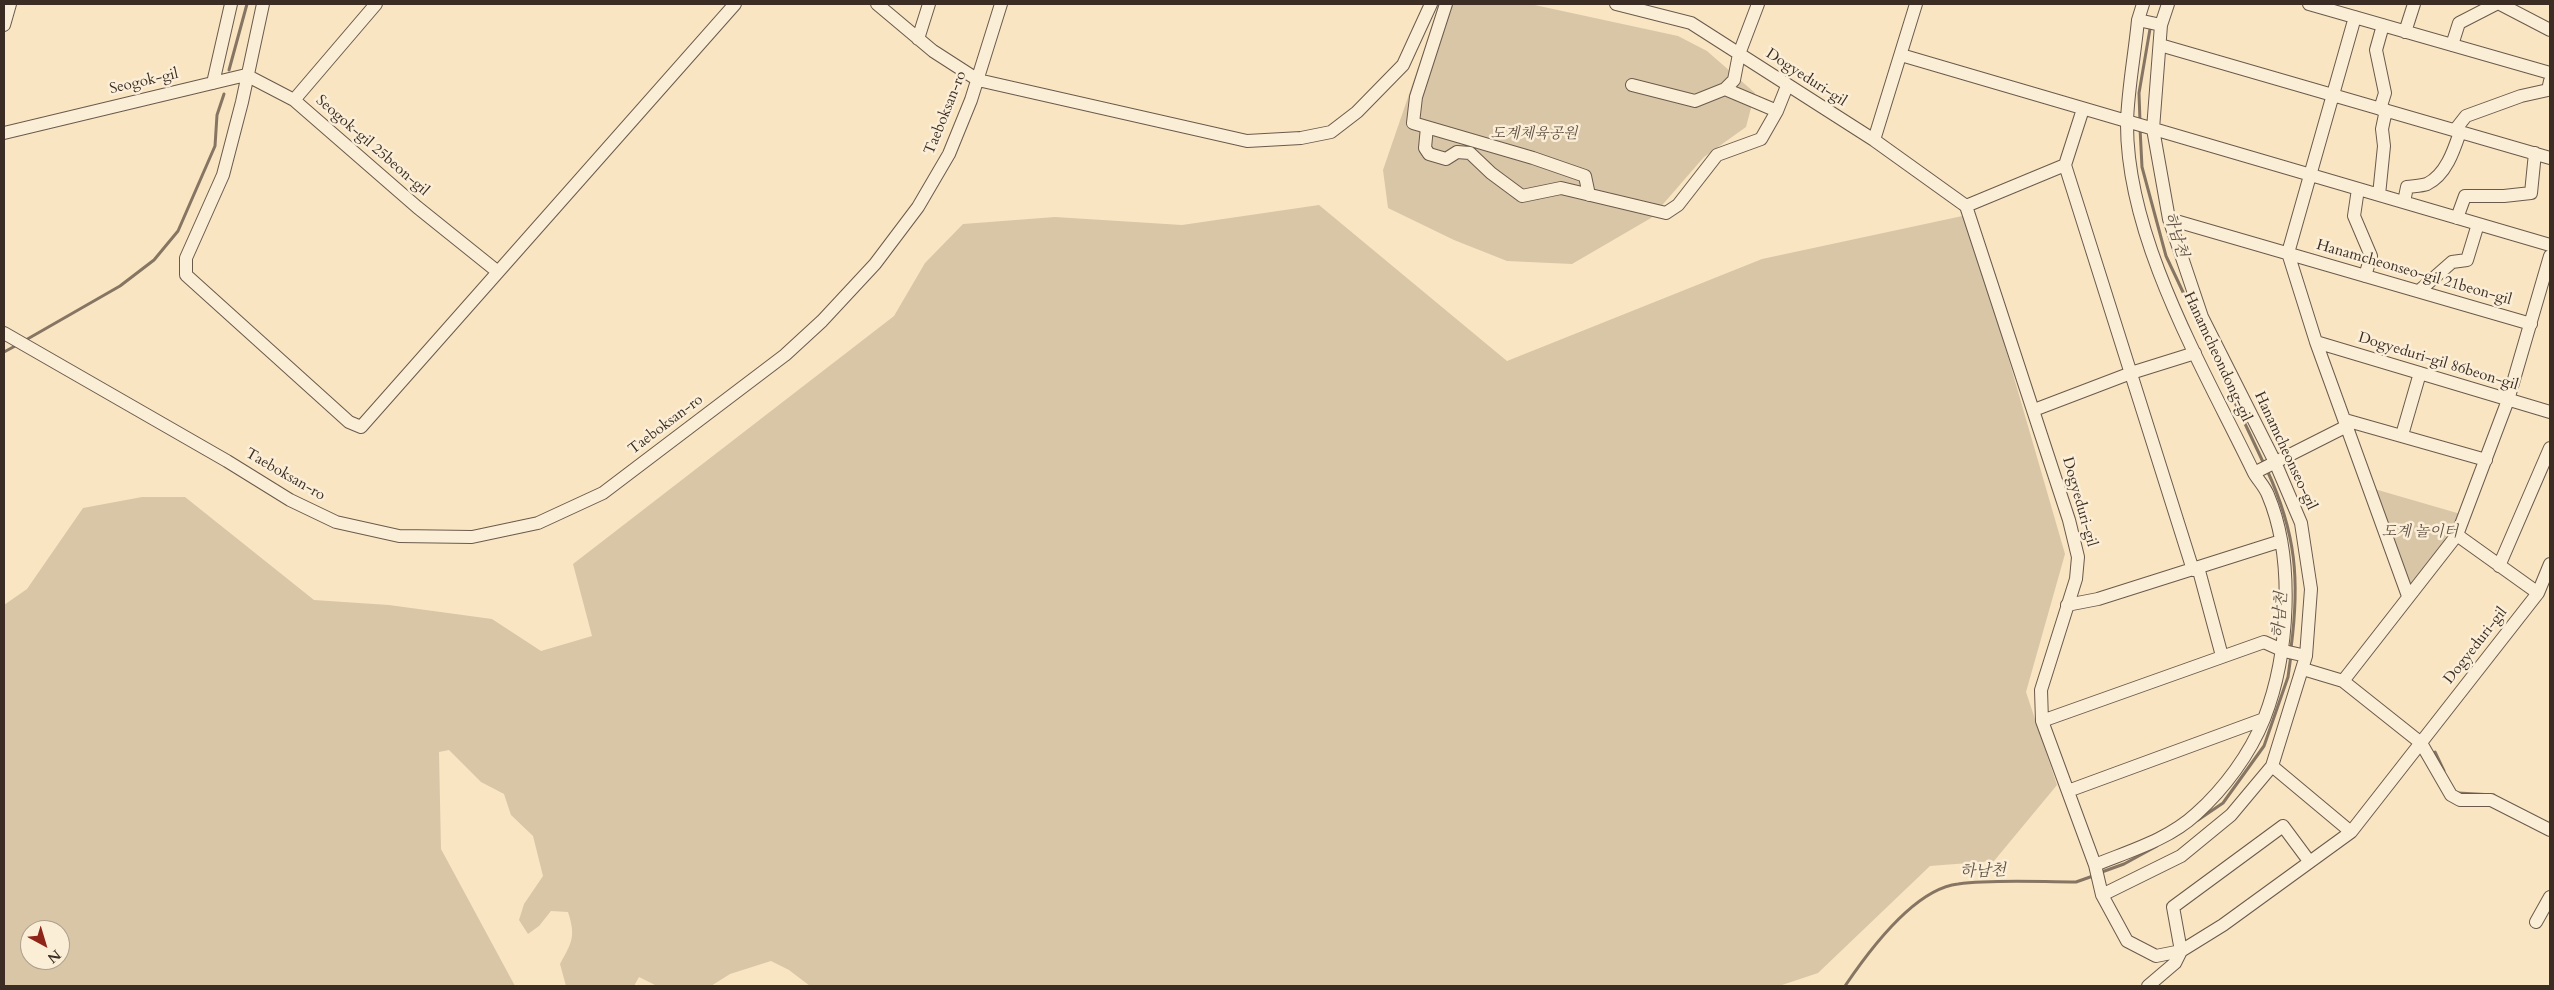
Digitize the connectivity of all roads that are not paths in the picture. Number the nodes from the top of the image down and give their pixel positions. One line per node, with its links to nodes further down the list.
1 (10, 4): 22 (street)
2 (231, 4): 36 (street)
3 (262, 4): 33 (street)
4 (376, 4): 41 (street)
5 (735, 4): 66 (street)
6 (877, 4): 27 (street)
7 (929, 4): 27 (street)
8 (1001, 4): 34 (street, Taeboksan-ro)
9 (1431, 4): 34 (street)
10 (1446, 4): 46 (street)
11 (1616, 4): 30 (street, Dogyeduri-gil)
12 (1758, 4): 30 (street)
13 (1916, 4): 31 (street)
14 (2143, 4): 21 (street, Hanamcheondong-gil)
15 (2168, 4): 23 (street, Hanamcheonseo-gil)
16 (2313, 4): 20 (street)
17 (2414, 4): 26 (street)
18 (2496, 4): 29 (street)
19 (2500, 4): 25 (street)
20 (2355, 17): 24 (street); 40 (street)
21 (2138, 20): 23 (street); 45 (street, Hanamcheondong-gil)
22 (4, 24)
23 (2161, 25): 28 (street, Hanamcheonseo-gil)
24 (2383, 25): 26 (street); 43 (street)
25 (2550, 30)
26 (2405, 32): 29 (street)
27 (918, 39): 34 (street)
28 (2160, 45): 40 (street); 47 (street, Hanamcheonseo-gil)
29 (2452, 45): 32 (street)
30 (1739, 54): 38 (street, Dogyeduri-gil); 39 (street)
31 (1901, 55): 42 (street); 50 (street)
32 (2550, 73)
33 (246, 75): 36 (street); 41 (street, Seogok-gil 25beon-gil); 66 (street)
34 (978, 80): 70 (street, Taeboksan-ro)
35 (2550, 81): 48 (street)
36 (213, 83): 49 (street, Seogok-gil)
37 (1632, 85): 39 (street)
38 (1787, 86): 44 (street); 50 (street, Dogyeduri-gil)
39 (1724, 89): 44 (street)
40 (2333, 95): 43 (street); 54 (street)
41 (294, 100): 66 (street, Seogok-gil 25beon-gil)
42 (2083, 109): 45 (street); 53 (street)
43 (2383, 109): 48 (street); 57 (street)
44 (1777, 111): 56 (street)
45 (2130, 123): 47 (street); 72 (street, Hanamcheondong-gil)
46 (1427, 127): 56 (street); 56 (street)
47 (2150, 128): 54 (street); 61 (street, Hanamcheonseo-gil)
48 (2458, 131): 51 (street); 58 (street)
49 (4, 133)
50 (1874, 140): 59 (street, Dogyeduri-gil)
51 (2535, 154): 52 (street); 60 (street)
52 (2550, 158)
53 (2065, 165): 59 (street); 74 (street)
54 (2310, 175): 55 (street); 64 (street)
55 (2358, 189): 57 (street); 67 (street)
56 (1590, 195)
57 (2379, 195): 58 (street)
58 (2404, 202): 60 (street)
59 (1966, 206): 76 (street, Dogyeduri-gil)
60 (2458, 218): 62 (street)
61 (2169, 219): 64 (street, Hanamcheonseo-gil 21beon-gil); 82 (street, Hanamcheonseo-gil)
62 (2478, 224): 63 (street); 68 (street)
63 (2550, 245)
64 (2288, 253): 67 (street, Hanamcheonseo-gil 21beon-gil); 71 (street)
65 (2550, 256): 69 (street)
66 (498, 272)
67 (2365, 276): 68 (street, Hanamcheonseo-gil 21beon-gil)
68 (2420, 291): 69 (street, Hanamcheonseo-gil 21beon-gil)
69 (2531, 324): 75 (street)
70 (4, 333)
71 (2316, 342): 73 (street, Dogyeduri-gil 86beon-gil); 78 (street)
72 (2195, 352): 74 (street); 83 (street, Hanamcheondong-gil)
73 (2420, 373): 75 (street, Dogyeduri-gil 86beon-gil); 79 (street)
74 (2131, 374): 76 (street); 88 (street)
75 (2508, 400): 77 (street, Dogyeduri-gil 86beon-gil); 81 (street)
76 (2034, 410): 91 (street, Dogyeduri-gil)
77 (2550, 412)
78 (2346, 423): 79 (street); 82 (street); 90 (street)
79 (2402, 435): 81 (street)
80 (2550, 448): 87 (street)
81 (2486, 460): 84 (street)
82 (2273, 463): 83 (street); 93 (street, Hanamcheonseo-gil)
83 (2256, 472): 85 (street, Hanamcheondong-gil)
84 (2457, 535): 87 (street); 90 (street)
85 (2281, 541): 88 (street); 92 (street, Hanamcheondong-gil)
86 (2550, 564): 89 (street, Dogyeduri-gil)
87 (2499, 566): 89 (street)
88 (2196, 568): 91 (street); 94 (street)
89 (2538, 593): 99 (street, Dogyeduri-gil)
90 (2408, 596): 96 (street)
91 (2067, 605): 98 (street, Dogyeduri-gil)
92 (2282, 650): 93 (street); 94 (street); 97 (street, Hanamcheondong-gil)
93 (2302, 655): 95 (street, Hanamcheonseo-gil)
94 (2222, 656): 98 (street)
95 (2303, 669): 96 (street); 100 (street, Hanamcheonseo-gil)
96 (2343, 681): 99 (street)
97 (2264, 720): 101 (street); 105 (street, Hanamcheondong-gil)
98 (2042, 721): 101 (street, Dogyeduri-gil)
99 (2421, 743): 102 (street); 103 (street, Dogyeduri-gil)
100 (2272, 766): 103 (street); 106 (street, Hanamcheonseo-gil)
101 (2068, 791): 105 (street, Dogyeduri-gil)
102 (2550, 830)
103 (2351, 832): 104 (street, Dogyeduri-gil)
104 (2309, 861): 109 (street, Dogyeduri-gil); 109 (street)
105 (2095, 867): 106 (street, Dogyeduri-gil)
106 (2100, 890): 109 (street, Dogyeduri-gil)
107 (2550, 897): 108 (street)
108 (2536, 922)
109 (2181, 951): 110 (street, Dogyeduri-gil)
110 (2148, 986)

